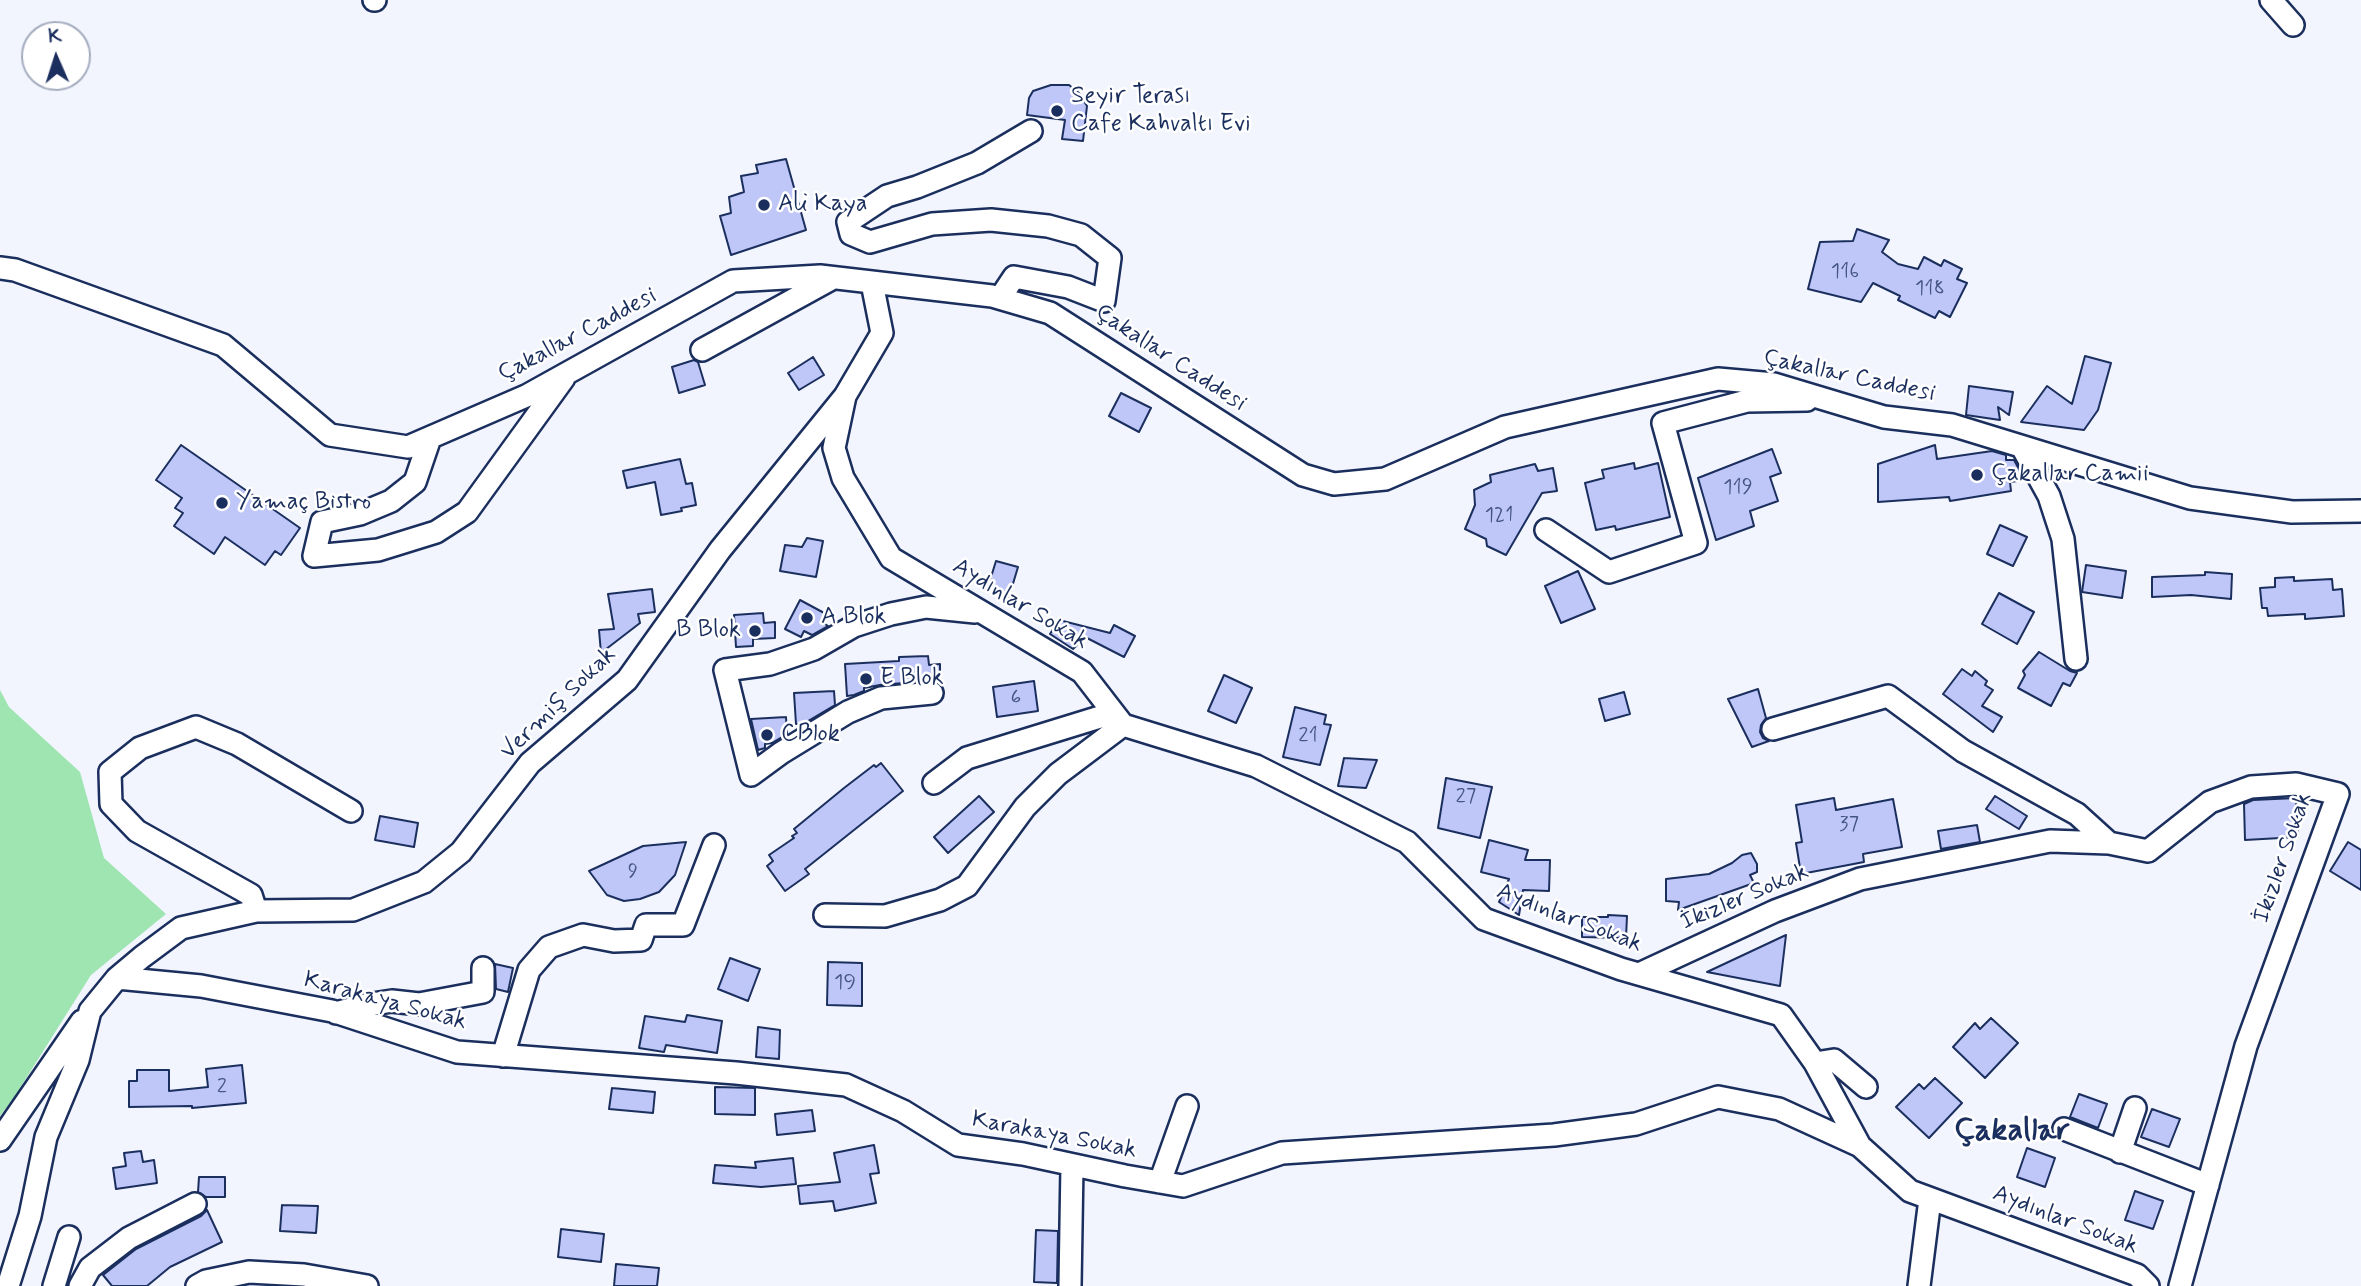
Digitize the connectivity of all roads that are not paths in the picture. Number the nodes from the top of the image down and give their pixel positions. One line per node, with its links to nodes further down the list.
1 (2271, 0): 2 (street)
2 (2292, 24)
3 (1031, 131): 7 (street)
4 (0, 268): 12 (street, Çakallar Caddesi)
5 (835, 277): 6 (street, Çakallar Caddesi); 8 (street); 9 (street, Çakallar Caddesi)
6 (872, 283): 7 (street, Çakallar Caddesi); 10 (street, Vermiş Sokak)
7 (1000, 298): 11 (street, Çakallar Caddesi)
8 (702, 350)
9 (567, 373): 12 (street, Çakallar Caddesi); 12 (street)
10 (845, 397): 16 (street, Aydınlar Sokak); 25 (street, Vermiş Sokak)
11 (1826, 400): 13 (street, Çakallar Caddesi); 15 (street)
12 (430, 438)
13 (2022, 447): 14 (street, Çakallar Caddesi); 17 (street)
14 (2361, 511)
15 (1546, 530)
16 (981, 612): 18 (street); 19 (street, Aydınlar Sokak)
17 (2076, 659)
18 (932, 693)
19 (1118, 719): 21 (street); 26 (street); 28 (street, Aydınlar Sokak)
20 (1773, 729): 23 (street)
21 (934, 783)
22 (351, 811): 25 (street)
23 (2109, 843): 28 (street, İkizler Sokak); 43 (street, İkizler Sokak)
24 (714, 845): 32 (street)
25 (256, 911): 29 (street, Vermiş Sokak)
26 (825, 915)
27 (483, 968): 31 (street)
28 (1639, 974): 33 (street, Aydınlar Sokak)
29 (117, 978): 30 (street, Vermiş Sokak); 31 (street, Karakaya Sokak)
30 (90, 1011): 38 (street); 47 (street, Vermiş Sokak)
31 (336, 1013): 32 (street, Karakaya Sokak)
32 (503, 1055): 41 (street, Karakaya Sokak)
33 (1815, 1063): 34 (street); 39 (street, Aydınlar Sokak)
34 (1866, 1087)
35 (1187, 1106): 42 (street)
36 (2135, 1108): 40 (street)
37 (2064, 1129): 40 (street)
38 (0, 1140)
39 (1860, 1146): 42 (street, Karakaya Sokak); 44 (street, Aydınlar Sokak)
40 (2120, 1152): 43 (street)
41 (1072, 1165): 42 (street, Karakaya Sokak); 52 (street)
42 (1160, 1182)
43 (2208, 1185): 55 (street, İkizler Sokak)
44 (1930, 1199): 53 (street); 54 (street, Aydınlar Sokak)
45 (195, 1204): 49 (street)
46 (69, 1237): 48 (street)
47 (8, 1286)
48 (54, 1286)
49 (80, 1286)
50 (197, 1286): 51 (street)
51 (368, 1286)
52 (1070, 1286)
53 (1919, 1286)
54 (2148, 1286)
55 (2180, 1286)

